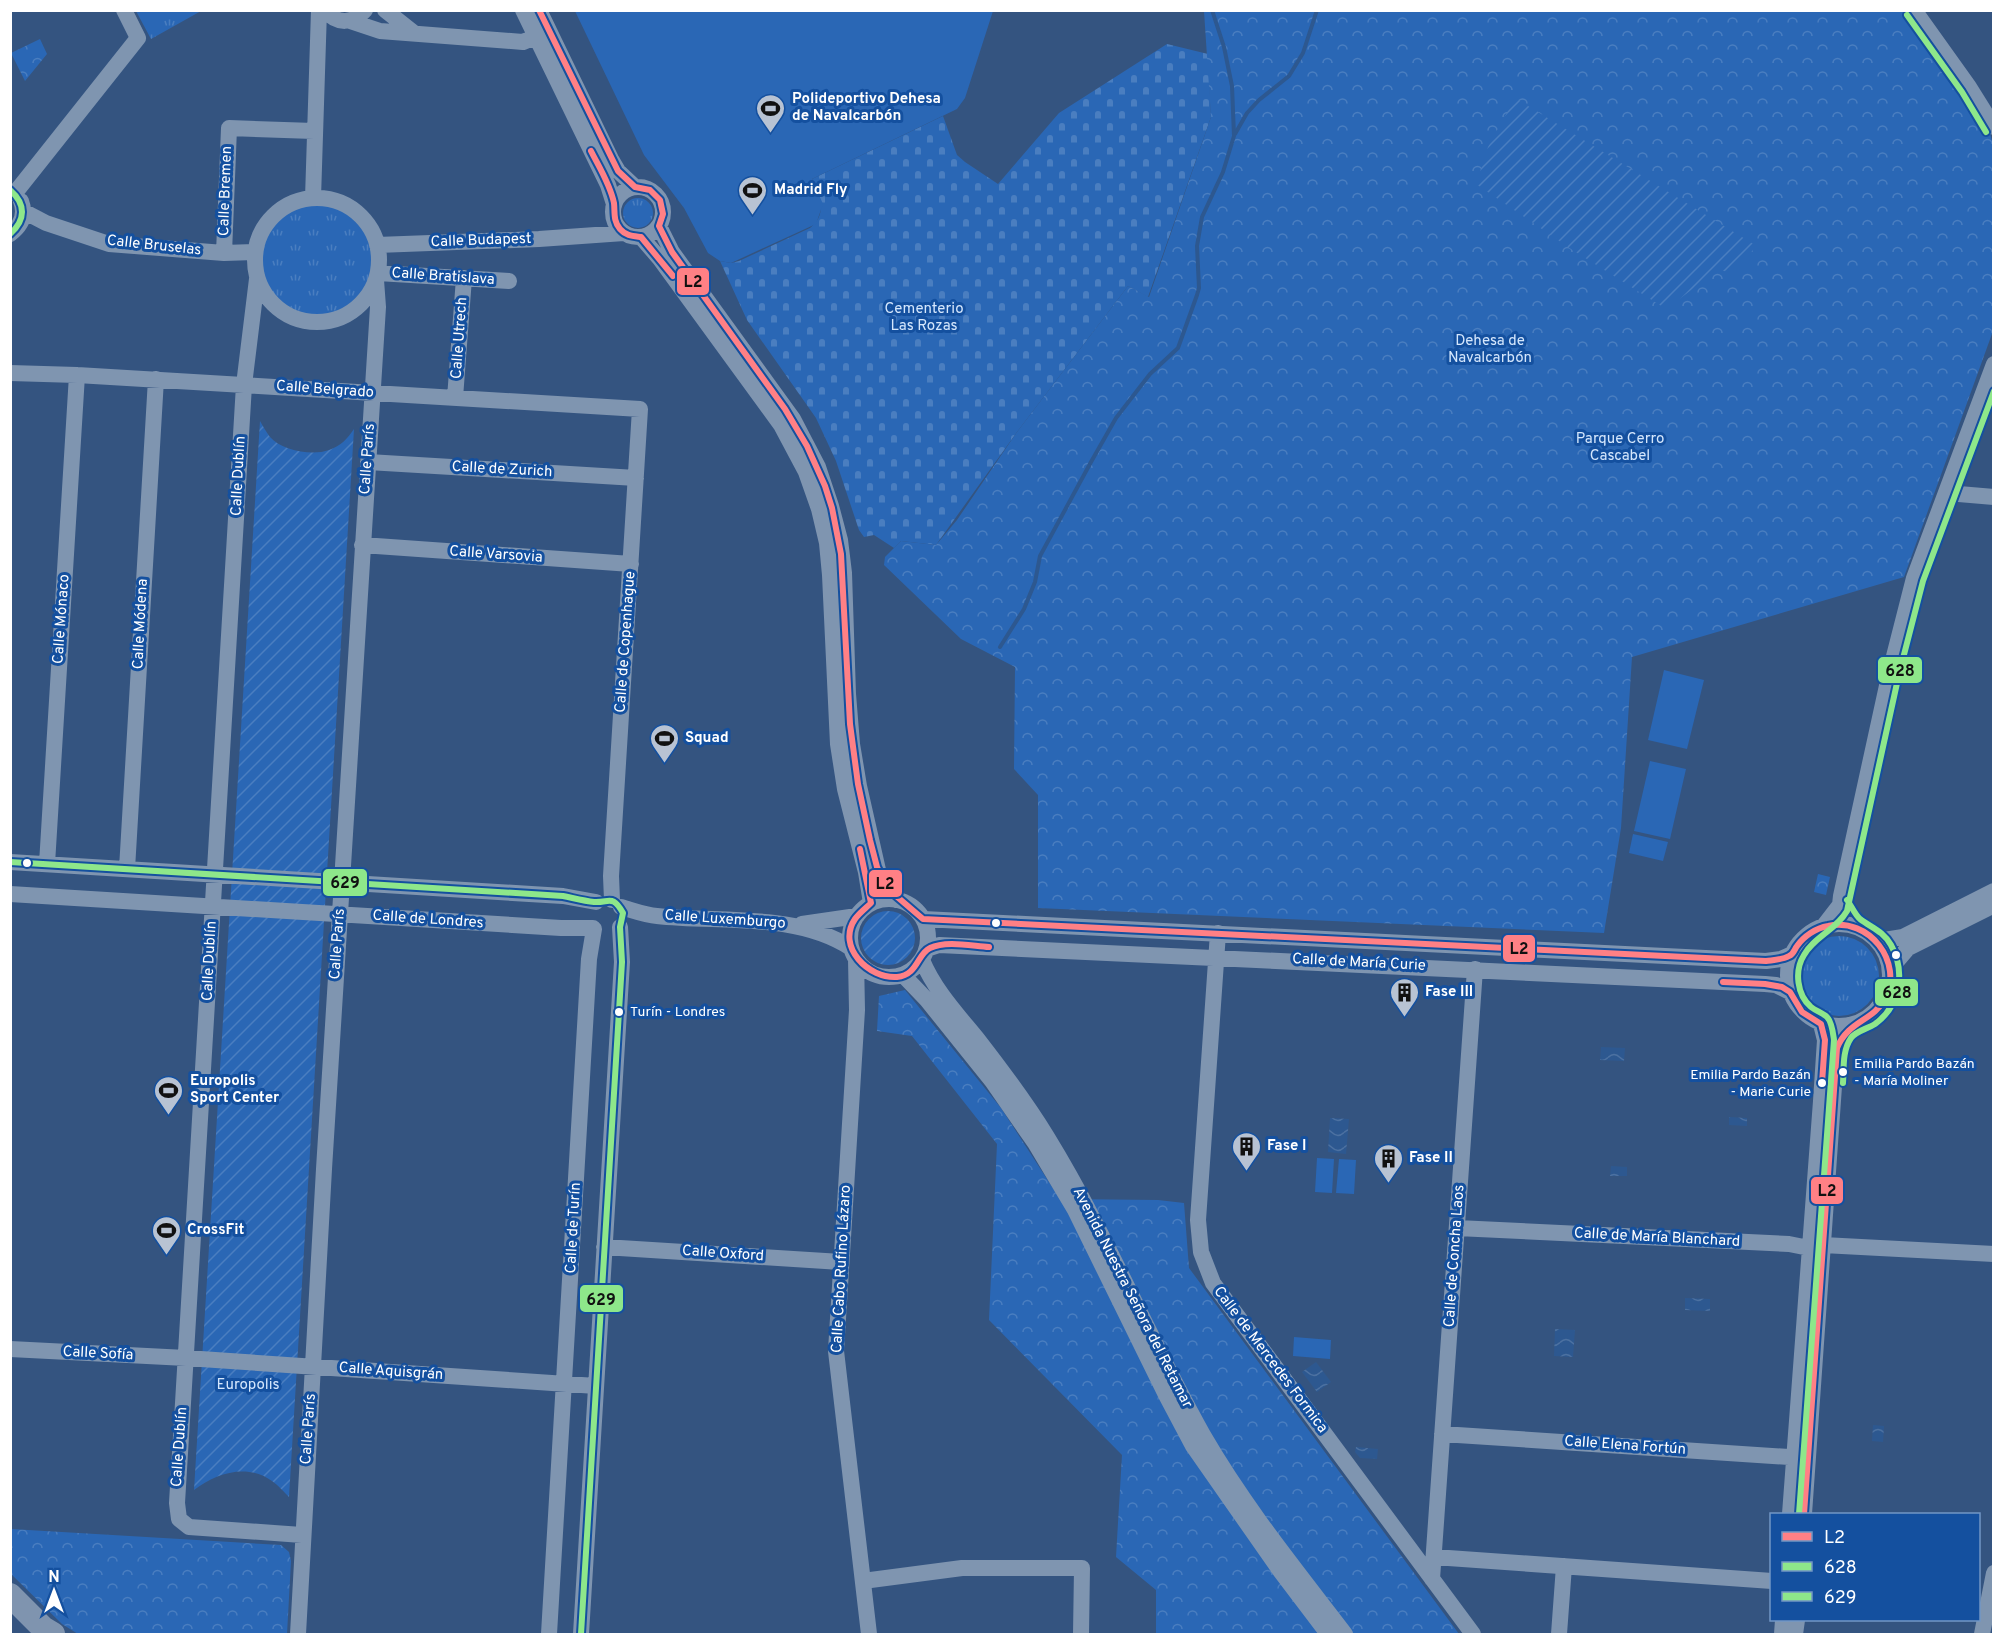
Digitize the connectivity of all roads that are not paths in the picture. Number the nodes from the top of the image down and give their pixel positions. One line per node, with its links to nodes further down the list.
1 (124, 10): 16 (street)
2 (320, 10): 12 (street)
3 (325, 10): 9 (street)
4 (365, 10): 9 (street)
5 (385, 10): 10 (street)
6 (523, 10): 11 (street)
7 (539, 10): 15 (street)
8 (1914, 10): 13 (street)
9 (349, 21): 10 (street); 12 (street)
10 (414, 33): 11 (street)
11 (535, 37): 18 (street)
12 (317, 52): 14 (street)
13 (1994, 127)
14 (314, 131): 17 (street); 27 (street, Calle Bremen)
15 (634, 187): 18 (street); 20 (street)
16 (13, 191): 19 (street)
17 (313, 198): 25 (street); 26 (street)
18 (614, 209): 21 (street); 23 (street)
19 (23, 211): 22 (street); 27 (street, Calle Bruselas)
20 (659, 226): 24 (street); 53 (street)
21 (624, 233): 23 (street, Calle Budapest); 24 (street)
22 (10, 234)
23 (585, 235): 25 (street, Calle Budapest)
24 (641, 237): 54 (street)
25 (377, 245): 28 (street)
26 (255, 252): 27 (street, Calle Bruselas); 30 (street)
27 (224, 253)
28 (377, 277): 29 (street, Calle Bratislava); 30 (street); 37 (street, Calle París)
29 (464, 278): 31 (street, Calle Bratislava); 38 (street, Calle Utrech)
30 (257, 279): 36 (street, Calle Dublín)
31 (509, 281)
32 (1994, 364): 42 (street)
33 (10, 373): 34 (street, Calle Belgrado)
34 (77, 375): 35 (street, Calle Belgrado); 47 (street, Calle Mónaco)
35 (156, 380): 36 (street, Calle Belgrado); 48 (street, Calle Módena)
36 (244, 385): 37 (street, Calle Belgrado); 49 (street, Calle Dublín)
37 (373, 394): 38 (street, Calle Belgrado); 40 (street, Calle París)
38 (455, 398): 39 (street, Calle Belgrado)
39 (640, 409): 41 (street, Calle de Copenhague)
40 (368, 462): 41 (street, Calle de Zurich); 44 (street, Calle París)
41 (636, 478): 45 (street, Calle de Copenhague)
42 (1947, 493): 43 (street); 55 (street)
43 (1994, 497)
44 (362, 545): 45 (street, Calle Varsovia); 50 (street, Calle París)
45 (631, 564): 58 (street, Calle de Copenhague)
46 (10, 862): 47 (street, Calle de Londres)
47 (47, 864): 48 (street, Calle de Londres)
48 (127, 869): 49 (street, Calle de Londres)
49 (215, 875): 50 (street, Calle de Londres); 57 (street, Calle Dublín)
50 (342, 883): 58 (street, Calle de Londres); 59 (street, Calle París)
51 (1994, 891): 67 (street)
52 (10, 894): 57 (street, Calle de Londres)
53 (896, 900): 54 (street); 61 (street)
54 (871, 903): 60 (street)
55 (1840, 905): 63 (street); 64 (street)
56 (1994, 905): 72 (street)
57 (213, 906): 59 (street, Calle de Londres); 86 (street, Calle Dublín)
58 (612, 910): 62 (street, Calle Luxemburgo); 65 (street, Calle de Turín); 65 (street, Calle de Londres); 81 (street, Calle de Turín)
59 (340, 914): 65 (street, Calle de Londres); 87 (street, Calle París)
60 (857, 916): 62 (street, Calle Luxemburgo); 68 (street)
61 (923, 919): 66 (street, Calle de María Curie); 69 (street)
62 (796, 925): 68 (street, Calle Luxemburgo)
63 (1854, 926): 64 (street); 67 (street)
64 (1823, 927): 70 (street)
65 (594, 928): 88 (street, Calle de Turín)
66 (1218, 933): 70 (street, Calle de María Curie); 71 (street, Calle de Mercedes Formica)
67 (1878, 941): 72 (street)
68 (854, 953): 75 (street); 77 (street, Calle Cabo Rufino Lázaro)
69 (925, 954): 71 (street, Calle de María Curie); 74 (street); 110 (street, Avenida Nuestra Señora del Retamar)
70 (1792, 954): 76 (street)
71 (1218, 959): 73 (street, Calle de María Curie); 95 (street, Calle de Mercedes Formica)
72 (1891, 968): 79 (street)
73 (1475, 969): 76 (street, Calle de María Curie); 80 (street, Calle de Concha Laos)
74 (903, 975): 75 (street); 109 (street, Avenida Nuestra Señora del Retamar)
75 (882, 977): 77 (street, Calle Cabo Rufino Lázaro)
76 (1790, 992): 78 (street)
77 (857, 1010): 84 (street, Calle Cabo Rufino Lázaro)
78 (1821, 1024): 79 (street); 82 (street)
79 (1852, 1025): 82 (street)
80 (1457, 1228): 82 (street, Calle de María Blanchard); 90 (street, Calle de Concha Laos)
81 (604, 1246): 84 (street, Calle Oxford); 89 (street, Calle de Turín)
82 (1816, 1247): 83 (street, Calle de María Blanchard); 91 (street); 91 (street)
83 (1994, 1254)
84 (841, 1262): 100 (street, Calle Cabo Rufino Lázaro)
85 (10, 1349): 86 (street, Calle Sofía)
86 (186, 1358): 87 (street, Calle Aquisgrán); 94 (street, Calle Dublín)
87 (313, 1367): 88 (street, Calle Aquisgrán); 94 (street, Calle París)
88 (564, 1384): 89 (street, Calle Aquisgrán); 105 (street, Calle de Turín)
89 (596, 1386): 106 (street, Calle de Turín)
90 (1442, 1434): 91 (street, Calle Elena Fortún); 96 (street, Calle de Concha Laos)
91 (1801, 1458): 92 (street); 93 (street)
92 (1791, 1513)
93 (1804, 1513)
94 (302, 1536): 104 (street, Calle París)
95 (1410, 1549): 96 (street); 99 (street, Calle de Mercedes Formica)
96 (1434, 1550): 97 (street); 99 (street, Calle de Concha Laos)
97 (1564, 1566): 101 (street); 112 (street)
98 (1994, 1573): 113 (street)
99 (1432, 1579): 111 (street, Calle de Mercedes Formica)
100 (863, 1581): 107 (street, Calle Cabo Rufino Lázaro); 108 (street)
101 (1770, 1581)
102 (10, 1595): 103 (highway)
103 (53, 1635)
104 (298, 1635)
105 (549, 1635)
106 (581, 1635)
107 (869, 1635)
108 (1081, 1635)
109 (1328, 1635)
110 (1345, 1635)
111 (1473, 1635)
112 (1559, 1635)
113 (1982, 1635)

